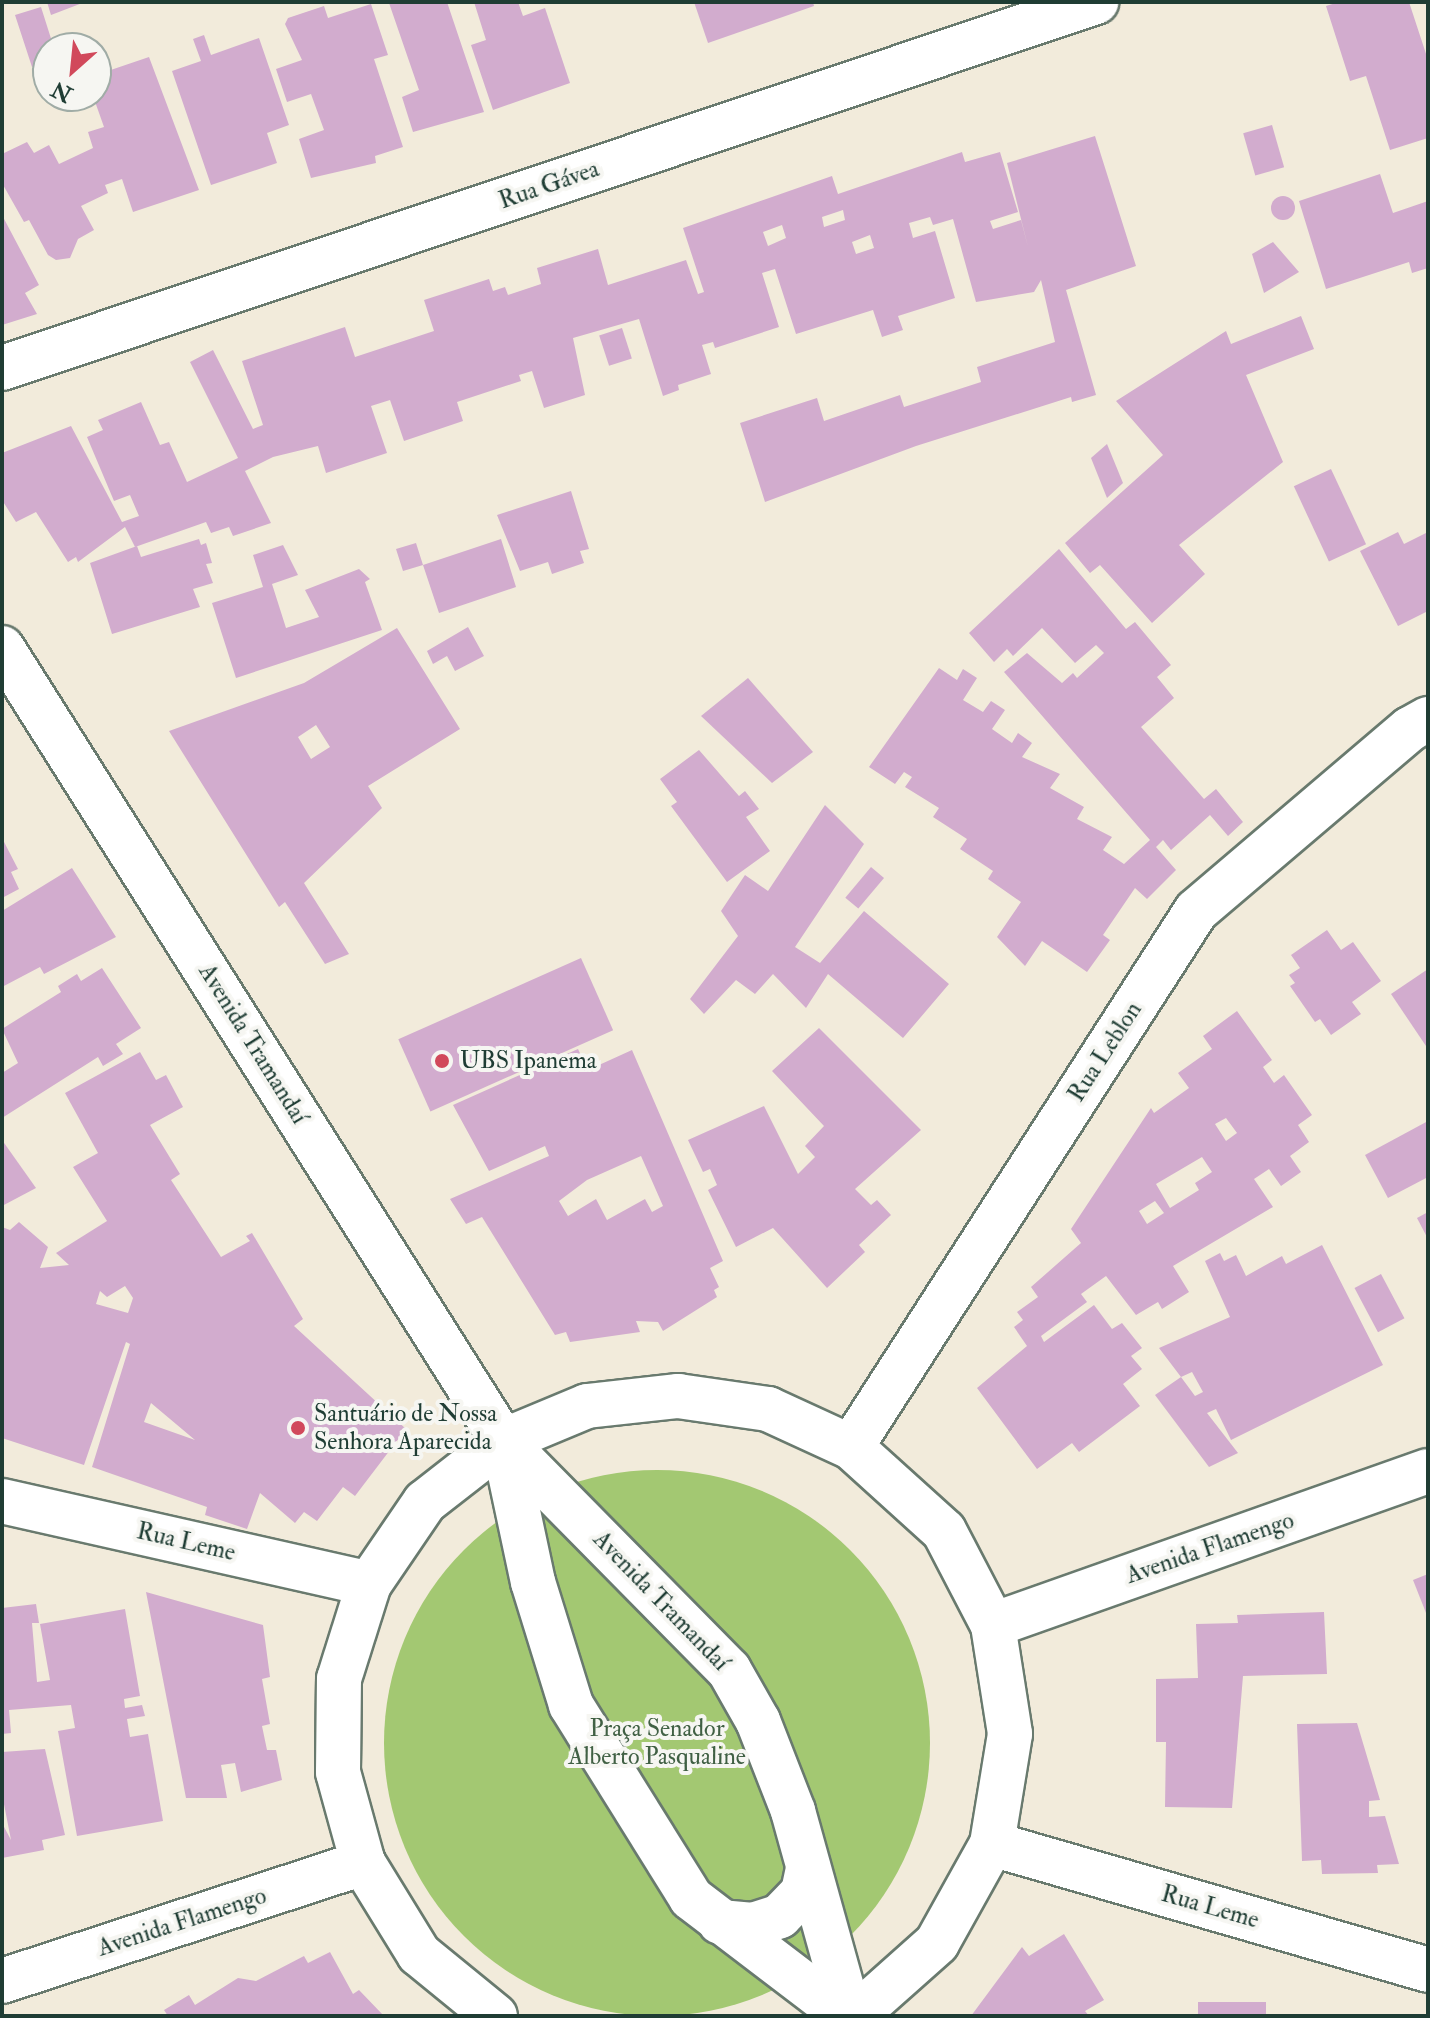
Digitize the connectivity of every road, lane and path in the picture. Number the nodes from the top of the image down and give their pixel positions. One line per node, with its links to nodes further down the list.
1 (1096, 2): 2 (street, Rua Gávea)
2 (2, 368)
3 (2, 648): 5 (street, Avenida Tramandaí)
4 (1428, 719): 6 (street, Rua Leblon)
5 (503, 1441): 6 (street); 9 (street, Avenida Tramandaí); 10 (street, Avenida Tramandaí); 11 (street)
6 (851, 1447): 12 (street)
7 (1428, 1471): 12 (street, Avenida Flamengo)
8 (2, 1501): 11 (street, Rua Leme)
9 (615, 1551): 10 (street); 15 (street, Avenida Tramandaí)
10 (533, 1582): 16 (street, Avenida Tramandaí)
11 (369, 1584): 14 (street)
12 (993, 1625): 13 (street)
13 (992, 1844): 17 (street, Rua Leme); 20 (street)
14 (363, 1863): 18 (street, Avenida Flamengo); 19 (street)
15 (808, 1868): 16 (street); 20 (street, Avenida Tramandaí)
16 (720, 1922): 20 (street, Avenida Tramandaí)
17 (1428, 1970)
18 (2, 1981)
19 (495, 2016)
20 (850, 2016)

